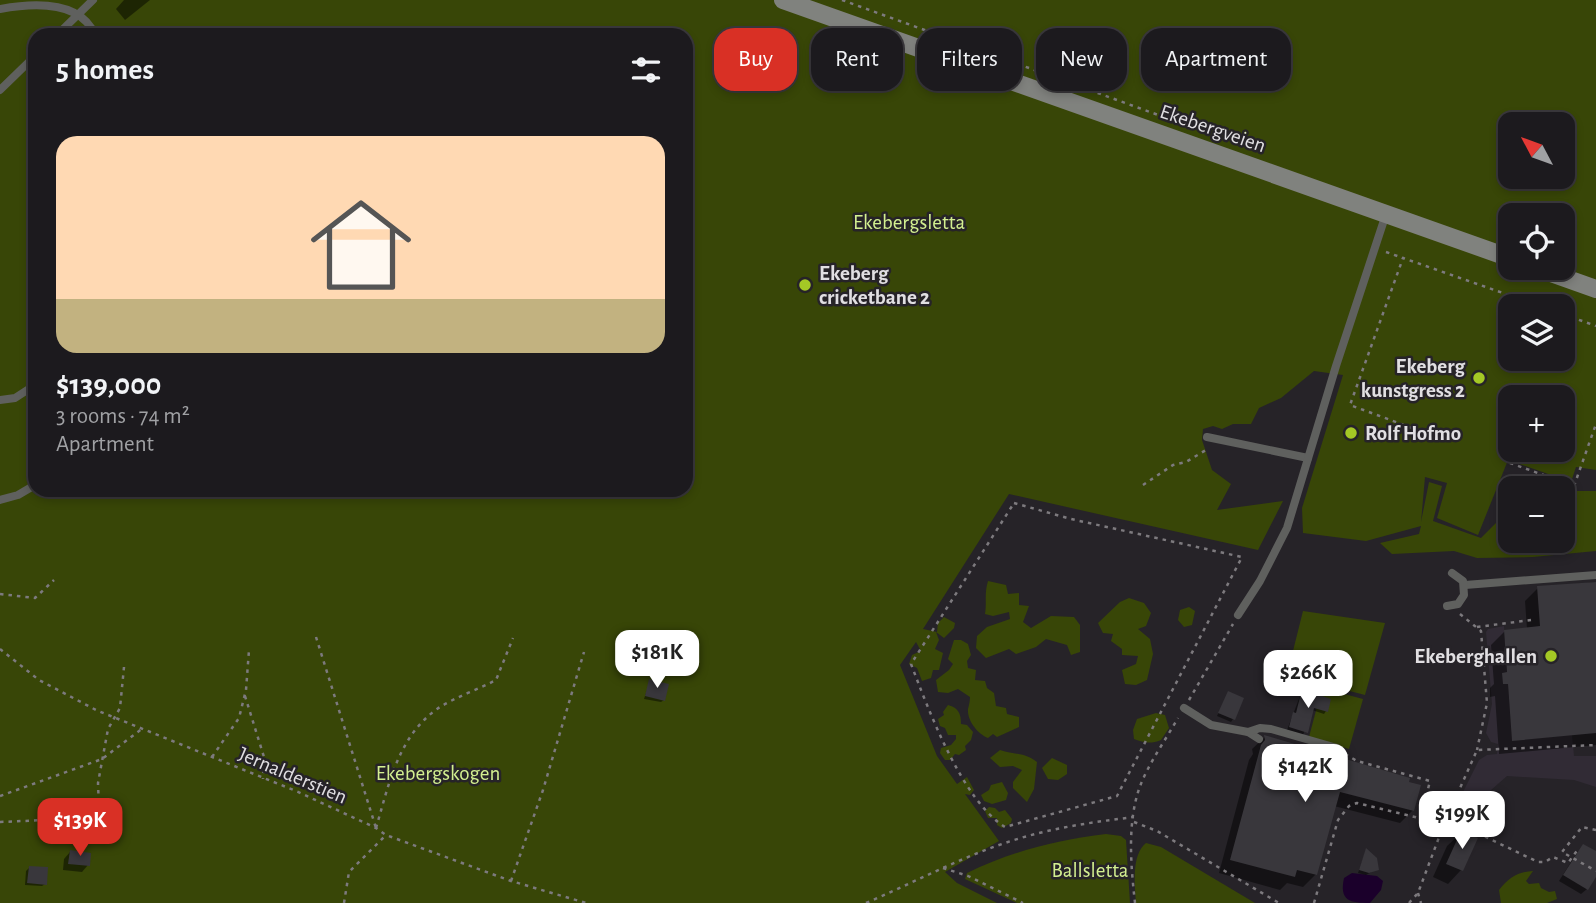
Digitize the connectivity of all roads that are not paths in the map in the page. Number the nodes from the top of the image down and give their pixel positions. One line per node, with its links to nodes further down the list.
1 (93, 0): 4 (lane)
2 (783, 0): 9 (street, Ekebergveien)
3 (0, 9): 4 (lane)
4 (78, 14): 5 (lane); 6 (lane)
5 (64, 28)
6 (92, 28)
7 (28, 63): 8 (lane)
8 (0, 90)
9 (1386, 214): 10 (street, Ekebergveien); 16 (lane)
10 (1498, 254)
11 (1571, 280): 12 (street)
12 (1596, 289)
13 (28, 390): 14 (lane)
14 (0, 400)
15 (1207, 437): 16 (lane)
16 (1308, 458): 23 (lane)
17 (28, 489): 18 (lane)
18 (0, 500)
19 (1452, 573): 21 (lane)
20 (1596, 575): 21 (lane)
21 (1465, 585): 22 (lane)
22 (1451, 606)
23 (1238, 615)
24 (1184, 708): 25 (lane)
25 (1248, 732): 26 (lane); 27 (lane)
26 (1258, 739)
27 (1337, 748)

